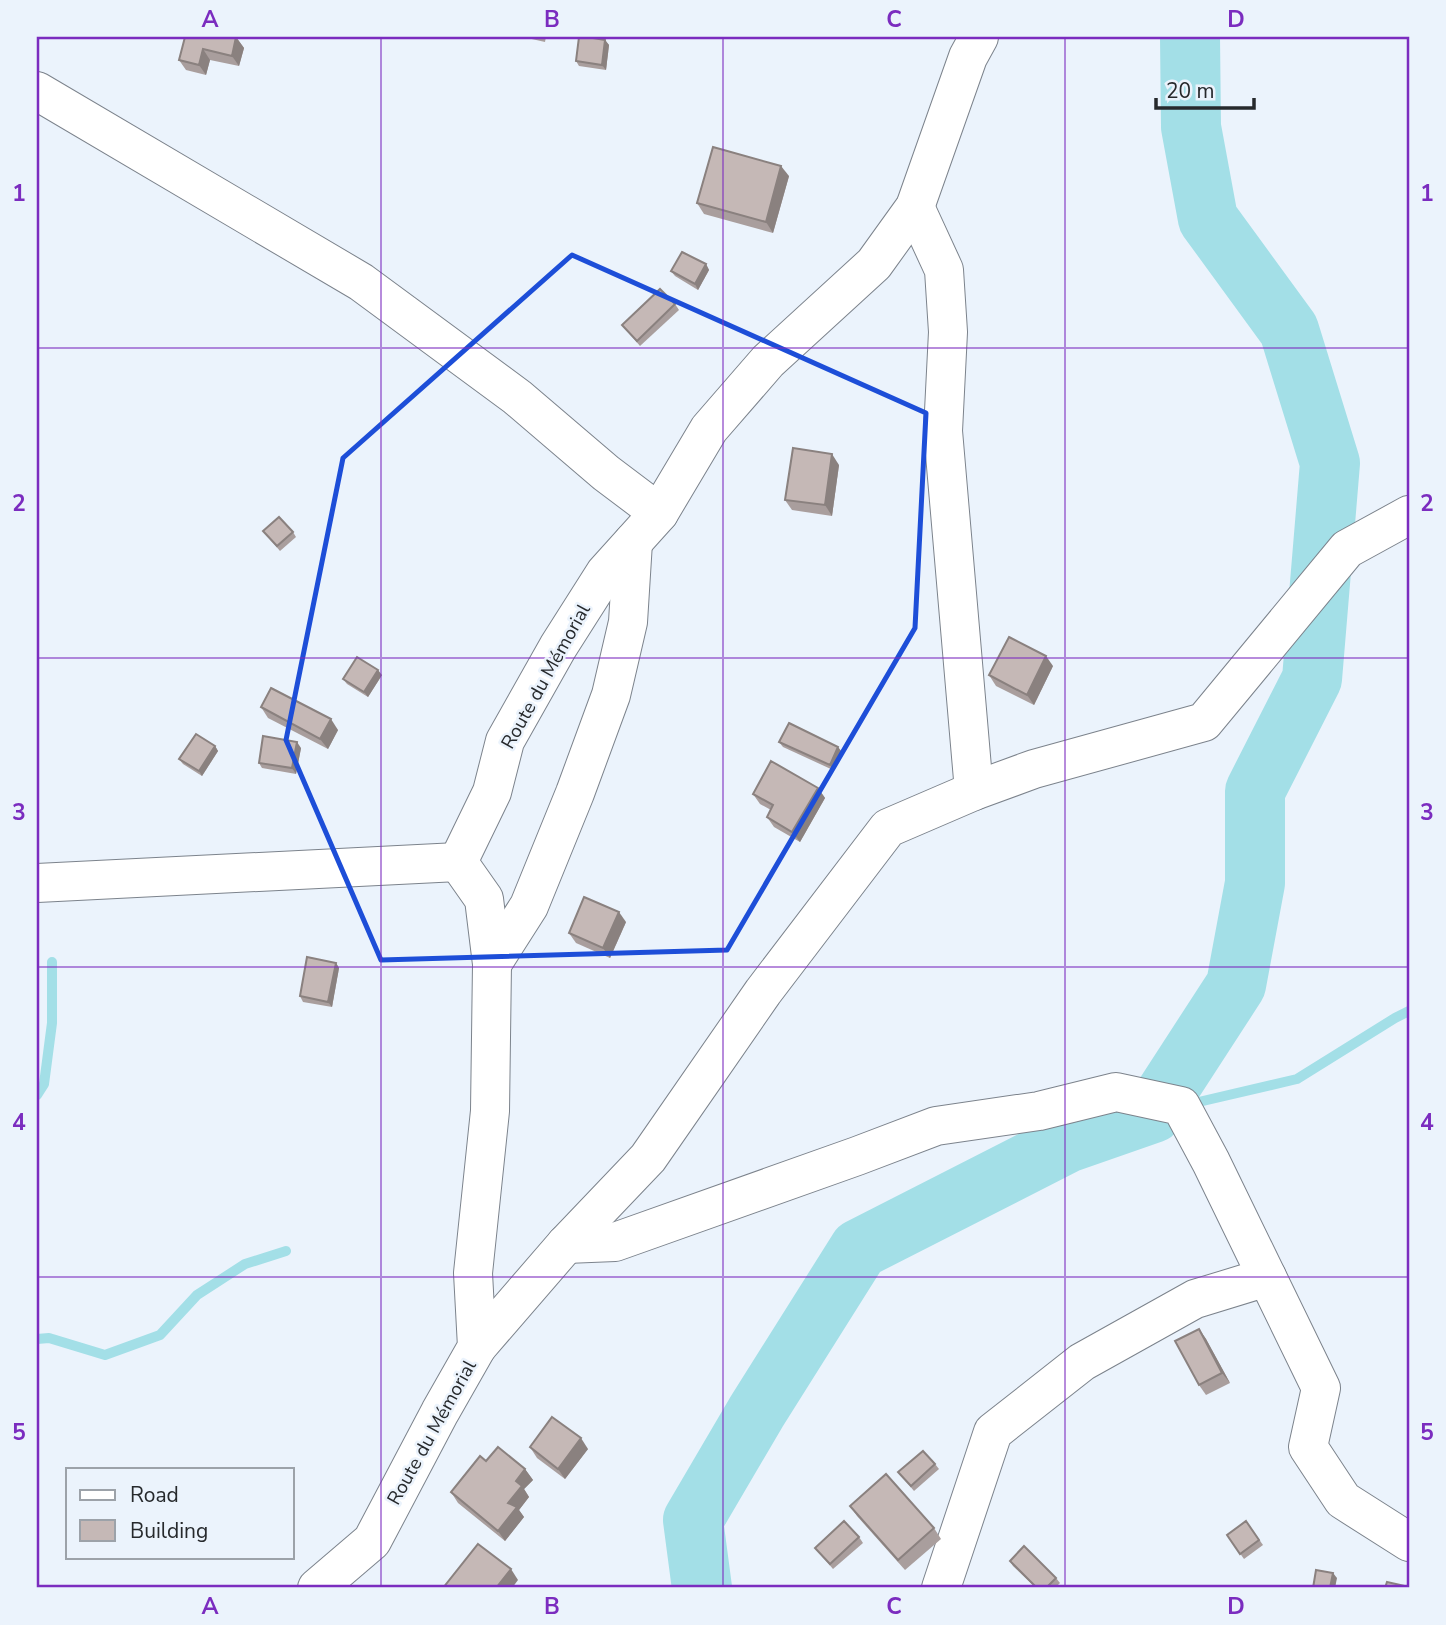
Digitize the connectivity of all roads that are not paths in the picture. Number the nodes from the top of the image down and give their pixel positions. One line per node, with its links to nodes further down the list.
1 (979, 37): 3 (street, Route du Mémorial)
2 (37, 92): 4 (street)
3 (915, 207): 4 (street, Route du Mémorial); 7 (street)
4 (659, 513): 6 (street, Route du Mémorial)
5 (1409, 515): 7 (street)
6 (633, 542): 8 (street, Route du Mémorial); 10 (street)
7 (974, 791): 11 (street)
8 (458, 862): 9 (street); 10 (street, Route du Mémorial)
9 (37, 883)
10 (492, 964): 13 (street, Route du Mémorial)
11 (566, 1244): 12 (street); 13 (street)
12 (1267, 1277): 14 (street); 16 (street)
13 (477, 1347): 15 (street, Route du Mémorial)
14 (1409, 1542)
15 (317, 1588)
16 (942, 1588)

